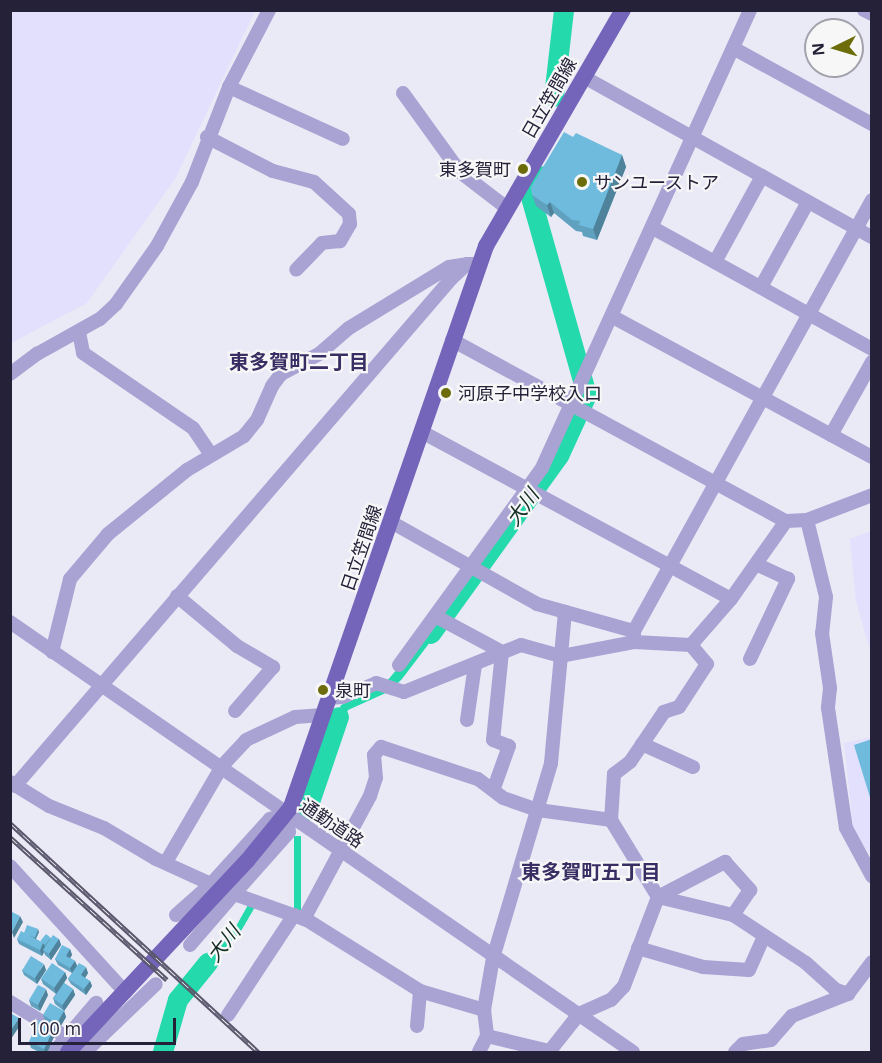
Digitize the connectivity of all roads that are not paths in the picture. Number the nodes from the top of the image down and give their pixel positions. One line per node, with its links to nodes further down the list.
1 (269, 10): 8 (street)
2 (624, 10): 7 (main road, 日立笠間線)
3 (750, 10): 6 (street)
4 (864, 10): 5 (street)
5 (872, 14)
6 (733, 48): 10 (street); 11 (street)
7 (584, 77): 11 (street); 17 (main road, 日立笠間線)
8 (229, 87): 12 (street); 13 (street)
9 (403, 93): 17 (street)
10 (872, 124)
11 (693, 136): 14 (street); 18 (street)
12 (207, 137): 23 (street); 27 (street)
13 (343, 139)
14 (762, 176): 16 (street); 21 (street)
15 (872, 200): 19 (street)
16 (808, 202): 19 (street); 24 (street)
17 (507, 208): 22 (main road, 日立笠間線)
18 (653, 228): 21 (street); 26 (street)
19 (856, 229): 20 (street); 25 (street)
20 (872, 237)
21 (715, 262): 24 (street)
22 (473, 264): 28 (main road, 日立笠間線); 36 (street); 47 (street)
23 (296, 270)
24 (761, 287): 25 (street)
25 (807, 312): 29 (street); 32 (street)
26 (613, 317): 32 (street); 33 (street)
27 (79, 332): 31 (street); 36 (street)
28 (452, 340): 33 (street); 34 (main road, 日立笠間線)
29 (872, 349)
30 (872, 363): 35 (street)
31 (10, 374)
32 (762, 398): 35 (street); 38 (street)
33 (578, 407): 38 (street); 39 (street)
34 (422, 432): 39 (street); 43 (main road, 日立笠間線)
35 (831, 435): 37 (street)
36 (211, 455): 54 (street)
37 (872, 457)
38 (716, 482): 42 (street); 45 (street)
39 (532, 491): 45 (street); 46 (street)
40 (872, 495): 41 (street)
41 (807, 520): 42 (street); 76 (street)
42 (786, 521): 44 (street)
43 (391, 522): 46 (street); 61 (main road, 日立笠間線)
44 (756, 564): 48 (street); 57 (street)
45 (669, 567): 48 (street); 52 (street)
46 (475, 569): 49 (street); 50 (street)
47 (177, 597): 60 (street); 62 (street)
48 (731, 599): 53 (street)
49 (565, 612): 52 (street); 56 (street)
50 (439, 618): 55 (street); 58 (street)
51 (10, 622): 54 (street, 通勤道路)
52 (634, 636): 53 (street); 56 (street)
53 (691, 645): 65 (street)
54 (52, 652): 60 (street, 通勤道路)
55 (502, 652): 56 (street); 59 (street); 69 (street)
56 (561, 656): 70 (street)
57 (750, 659)
58 (399, 665)
59 (475, 665): 61 (street); 64 (street)
60 (101, 684): 66 (street, 通勤道路); 68 (street)
61 (329, 698): 63 (main road, 日立笠間線)
62 (235, 711)
63 (323, 715): 66 (street); 71 (main road, 日立笠間線)
64 (468, 720)
65 (642, 744): 67 (street); 72 (street)
66 (222, 766): 71 (street, 通勤道路); 74 (street)
67 (693, 767)
68 (13, 784): 74 (street)
69 (494, 788): 70 (street); 73 (street)
70 (538, 810): 72 (street); 86 (street)
71 (287, 814): 73 (street, 通勤道路); 77 (street); 78 (street); 90 (main road, 日立笠間線)
72 (611, 820): 79 (street)
73 (339, 849): 82 (street); 86 (street, 通勤道路)
74 (166, 862): 77 (street)
75 (10, 866): 90 (street)
76 (872, 876)
77 (211, 884): 80 (street)
78 (234, 894): 82 (street); 84 (street)
79 (658, 897): 81 (street); 81 (street); 85 (street)
80 (176, 915)
81 (733, 915): 83 (street)
82 (299, 917): 89 (street); 96 (street)
83 (763, 938): 85 (street); 91 (street)
84 (190, 945)
85 (638, 948): 95 (street)
86 (493, 958): 94 (street); 95 (street, 通勤道路)
87 (869, 972): 91 (street)
88 (156, 984): 102 (street)
89 (420, 991): 94 (street); 97 (street)
90 (125, 992): 99 (main road, 日立笠間線)
91 (848, 994): 105 (street)
92 (10, 1002): 99 (street)
93 (96, 1003): 99 (street)
94 (484, 1010): 98 (street)
95 (579, 1014): 100 (street); 104 (street, 通勤道路)
96 (228, 1015)
97 (417, 1026)
98 (486, 1036): 100 (street); 103 (street)
99 (68, 1045): 101 (street)
100 (549, 1052)
101 (54, 1053)
102 (85, 1053)
103 (479, 1053)
104 (633, 1053)
105 (735, 1053)

